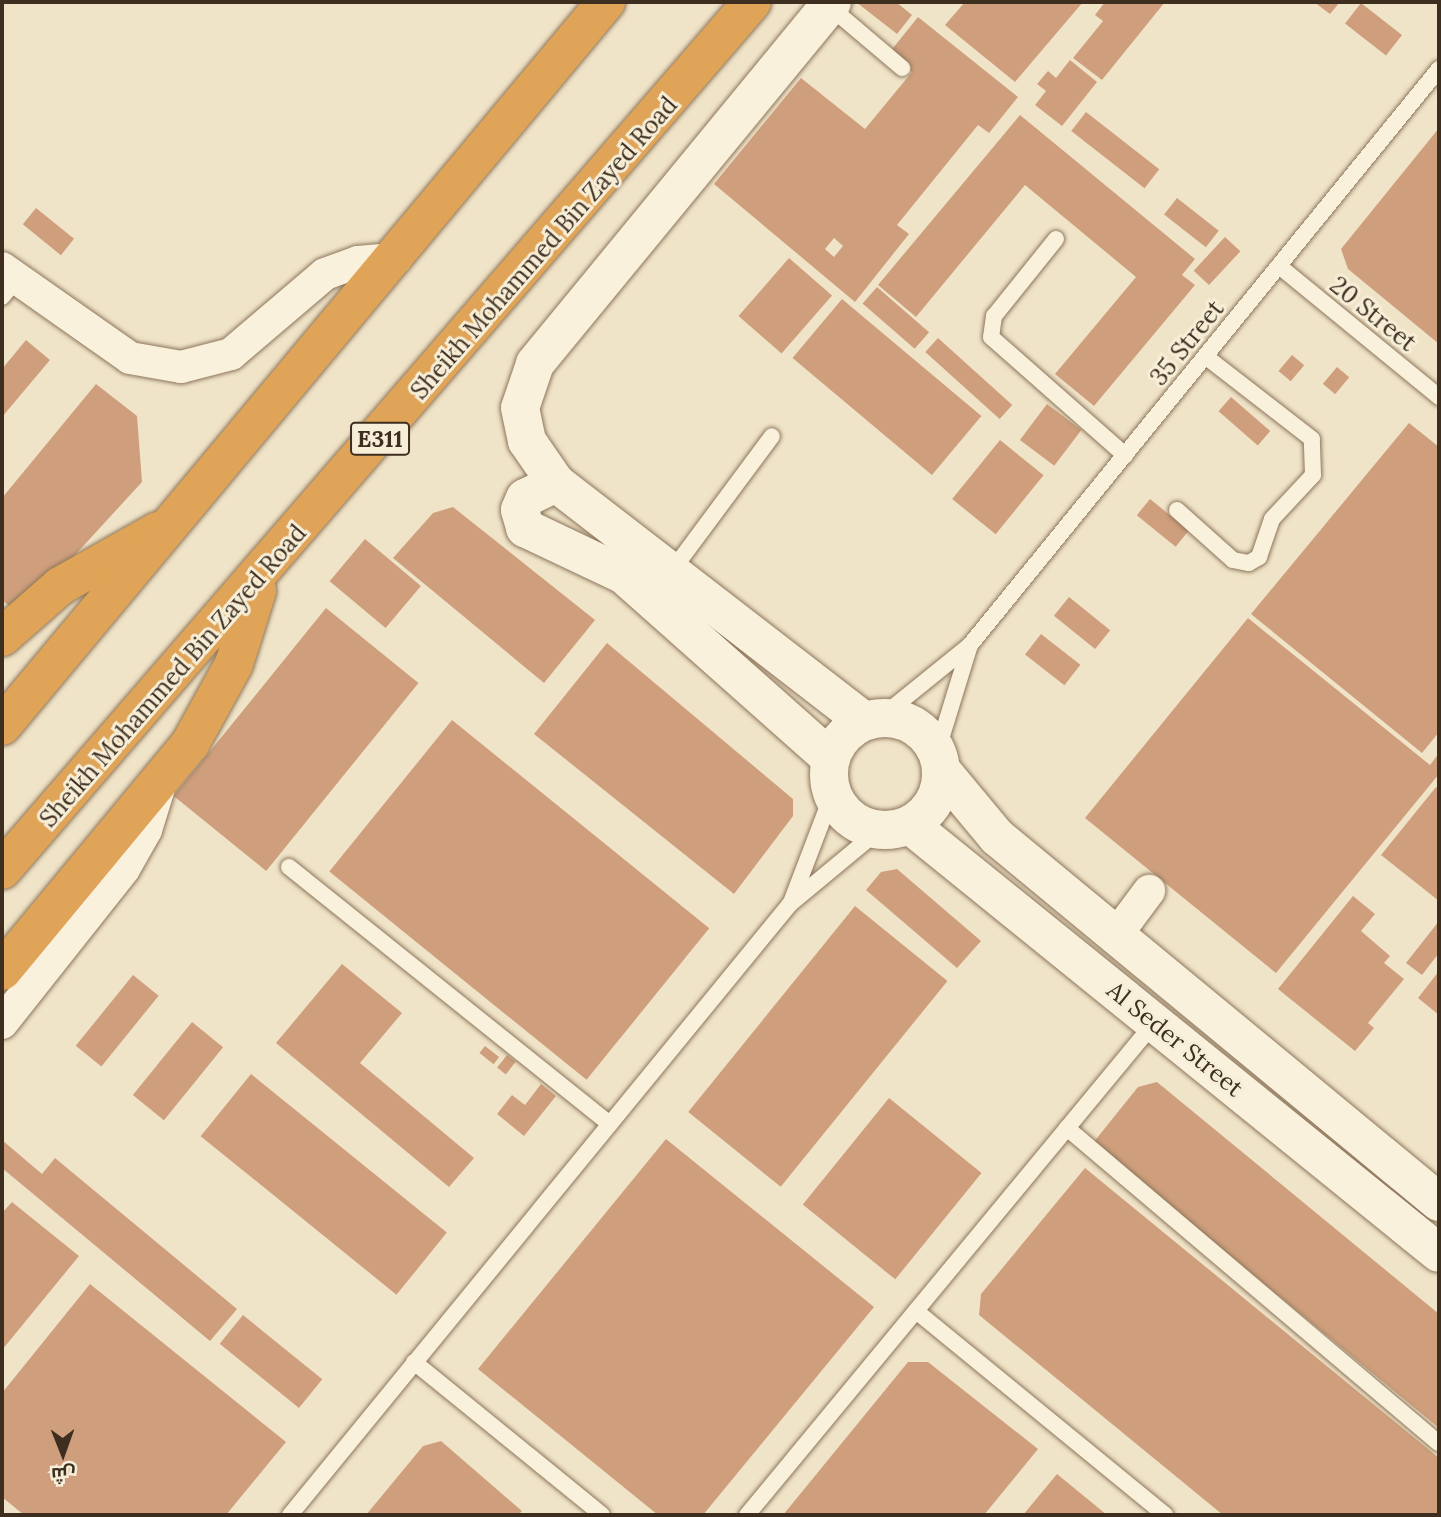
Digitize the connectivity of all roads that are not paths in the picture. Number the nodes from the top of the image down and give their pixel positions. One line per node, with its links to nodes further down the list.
1 (606, 2): 7 (highway)
2 (752, 2): 18 (highway, Sheikh Mohammed Bin Zayed Road / E311)
3 (831, 4): 4 (lane); 14 (street)
4 (902, 68)
5 (1439, 69): 8 (lane, 35 Street)
6 (1056, 239): 13 (lane)
7 (396, 259): 9 (street); 16 (highway)
8 (1279, 266): 10 (lane, 35 Street); 11 (lane, 20 Street)
9 (7, 282)
10 (1205, 356): 13 (lane, 35 Street); 15 (lane)
11 (1439, 397)
12 (772, 436): 17 (lane)
13 (1125, 455): 20 (lane, 35 Street)
14 (556, 482): 17 (street); 24 (street)
15 (1177, 510)
16 (172, 524): 19 (highway); 22 (highway)
17 (671, 572): 21 (street)
18 (261, 577): 25 (highway); 28 (highway, Sheikh Mohammed Bin Zayed Road / E311)
19 (2, 637)
20 (970, 645): 21 (lane, 35 Street); 23 (lane, 35 Street)
21 (872, 720): 23 (street); 24 (street)
22 (2, 726)
23 (939, 762): 26 (street); 31 (street, Al Seder Street)
24 (831, 777): 26 (street); 30 (lane)
25 (159, 788): 32 (highway); 33 (street)
26 (894, 828): 30 (lane); 34 (street, Al Seder Street)
27 (289, 867): 35 (lane)
28 (2, 870)
29 (1149, 891): 31 (street)
30 (790, 904): 35 (lane)
31 (1117, 934): 37 (street, Al Seder Street)
32 (2, 971)
33 (2, 1023)
34 (1154, 1023): 36 (lane); 38 (street, Al Seder Street)
35 (610, 1124): 40 (lane)
36 (1067, 1128): 39 (lane); 41 (lane)
37 (1439, 1202)
38 (1439, 1253)
39 (916, 1311): 44 (lane); 45 (lane)
40 (414, 1362): 42 (lane); 43 (lane)
41 (1439, 1443)
42 (290, 1515)
43 (602, 1515)
44 (747, 1515)
45 (1165, 1515)

